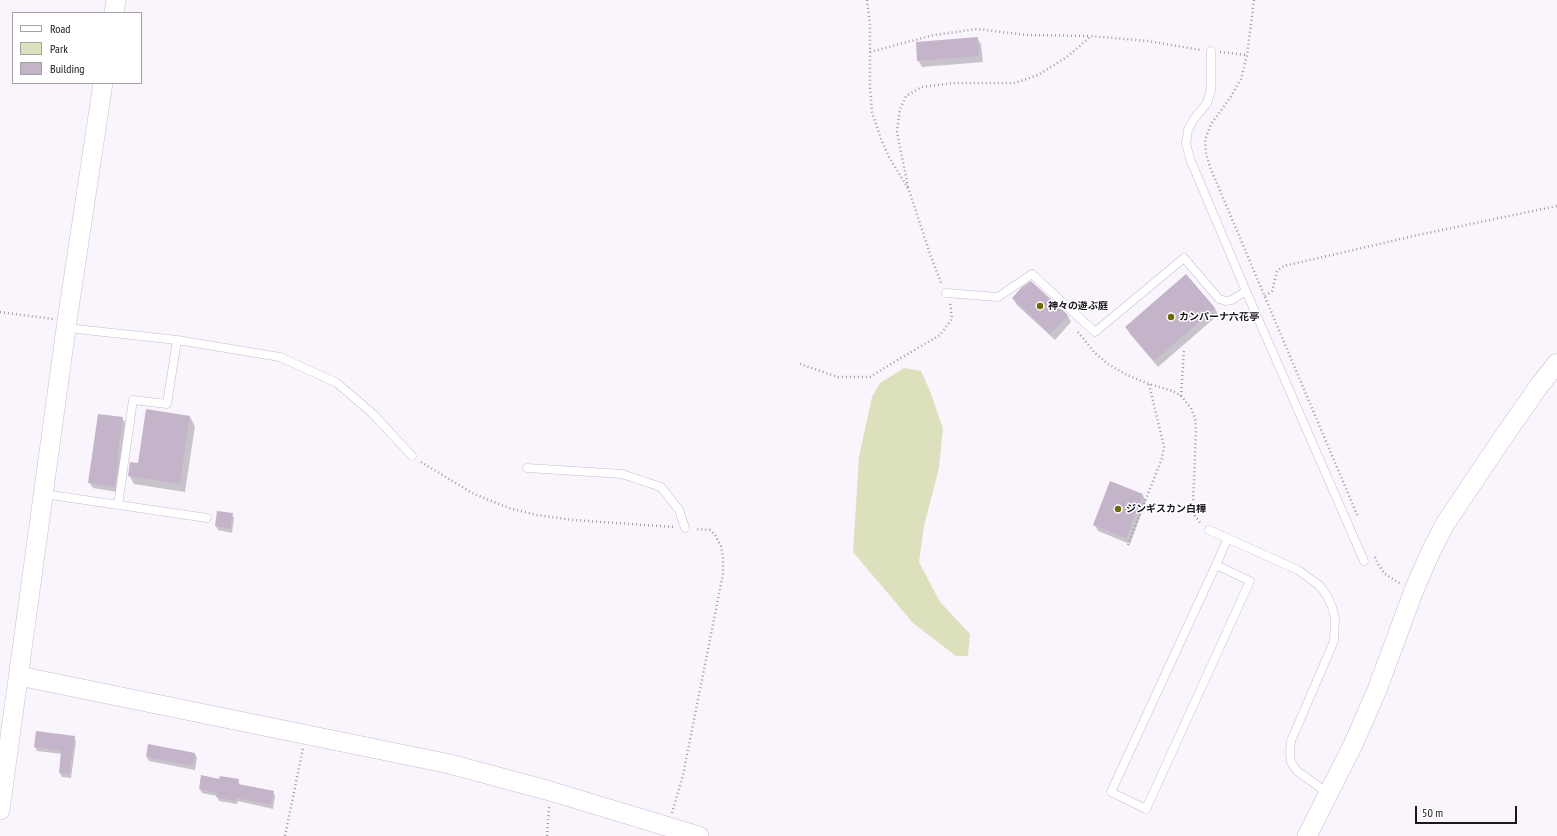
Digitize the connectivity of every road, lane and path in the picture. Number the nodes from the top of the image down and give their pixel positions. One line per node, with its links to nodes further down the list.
1 (116, 0): 4 (street)
2 (867, 0): 7 (path)
3 (1254, 0): 8 (path)
4 (114, 12)
5 (1091, 36): 6 (path); 7 (path); 10 (path)
6 (1211, 51): 8 (path); 12 (lane)
7 (870, 52): 10 (path)
8 (1247, 55): 14 (path)
9 (103, 84): 16 (street)
10 (909, 190): 13 (path)
11 (1557, 206): 14 (path)
12 (1246, 290): 13 (lane); 35 (lane)
13 (946, 293): 21 (path)
14 (1265, 296): 29 (path)
15 (0, 312): 16 (path)
16 (67, 325): 18 (lane); 26 (street)
17 (1077, 331): 22 (path)
18 (177, 340): 24 (lane); 27 (lane)
19 (1184, 350): 23 (path)
20 (1557, 363): 37 (street)
21 (800, 364)
22 (1149, 384): 23 (path); 33 (path)
23 (1182, 396): 31 (path)
24 (412, 456): 30 (path)
25 (527, 468): 30 (lane)
26 (44, 494): 27 (lane); 38 (street)
27 (118, 505): 28 (lane)
28 (207, 518)
29 (1359, 520)
30 (685, 528): 43 (path)
31 (1209, 530): 32 (lane)
32 (1228, 538): 36 (lane); 41 (lane)
33 (1128, 545)
34 (1375, 557): 37 (path)
35 (1364, 561)
36 (1216, 565): 36 (lane)
37 (1414, 590): 41 (street)
38 (19, 676): 39 (street); 42 (street)
39 (305, 735): 40 (street); 44 (path)
40 (550, 791): 43 (street); 45 (path)
41 (1329, 794): 47 (street)
42 (0, 810)
43 (668, 826): 46 (street)
44 (285, 836)
45 (547, 836)
46 (700, 836)
47 (1307, 836)

